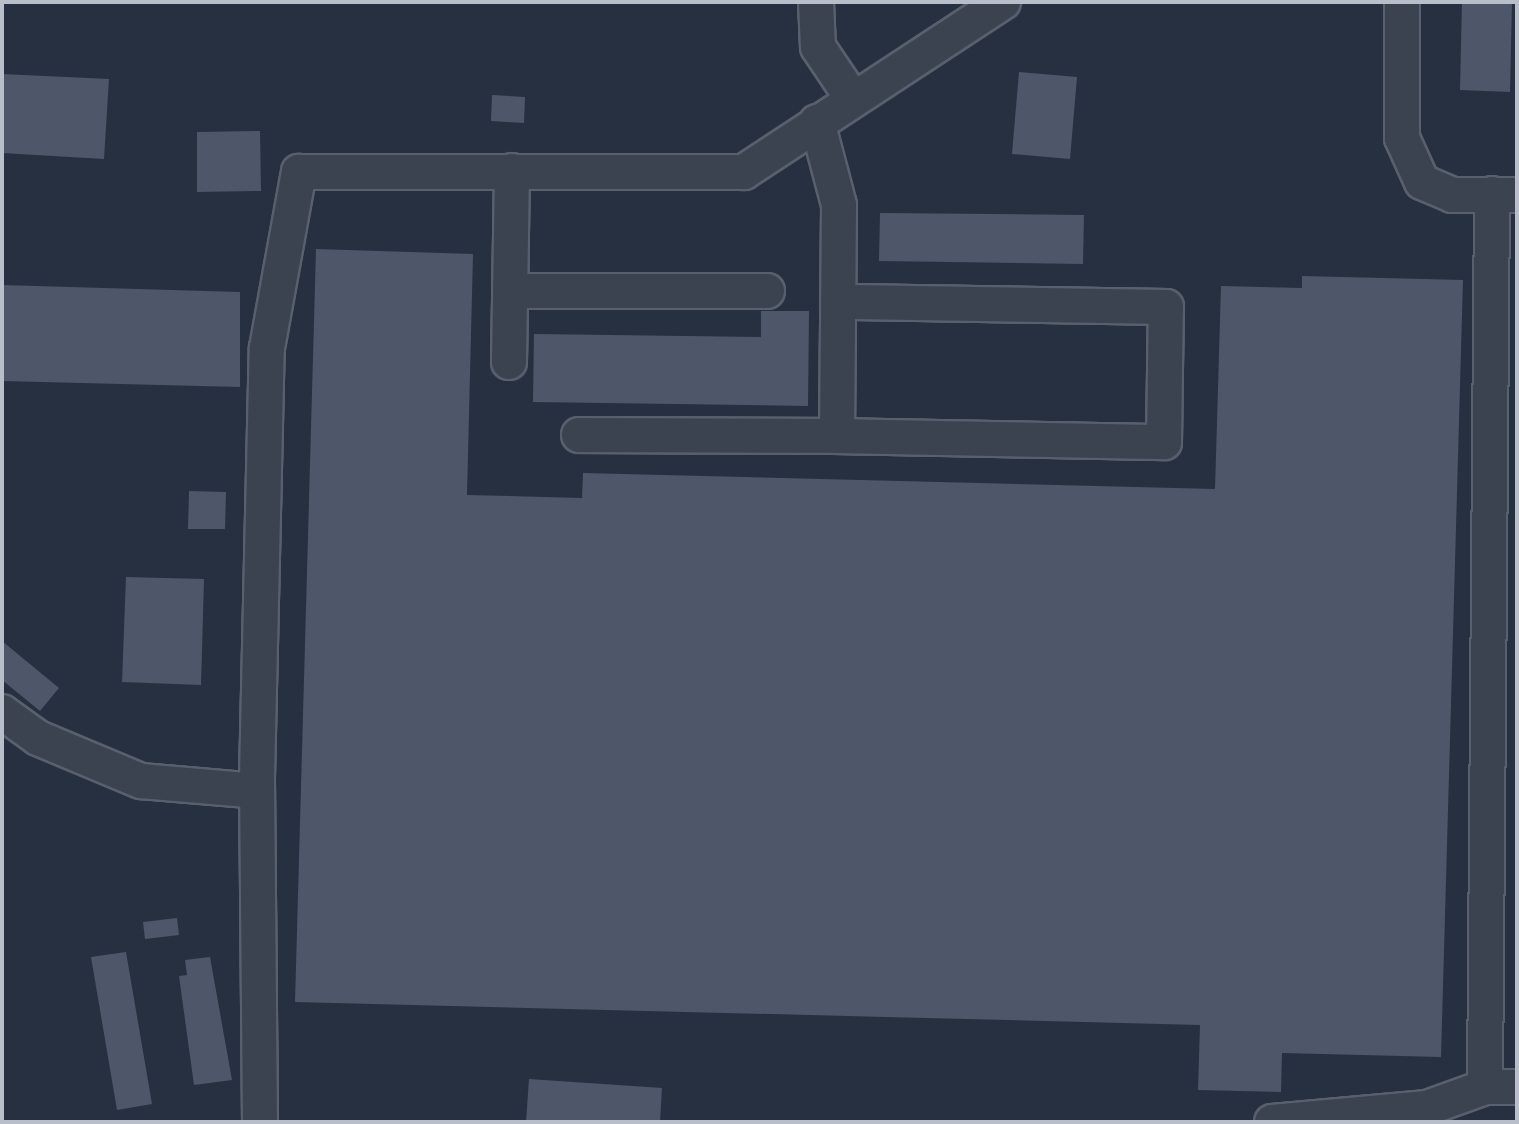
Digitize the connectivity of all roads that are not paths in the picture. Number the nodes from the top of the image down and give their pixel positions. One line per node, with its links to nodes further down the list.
1 (816, 2): 4 (street)
2 (1003, 2): 4 (street)
3 (1402, 2): 7 (street)
4 (853, 99): 5 (street)
5 (817, 122): 6 (street); 10 (street)
6 (512, 171): 8 (street); 15 (street)
7 (1505, 194): 16 (street)
8 (510, 291): 9 (street); 11 (street)
9 (767, 291)
10 (838, 302): 13 (street); 13 (street)
11 (509, 362)
12 (579, 435): 13 (street)
13 (837, 436)
14 (2, 712): 15 (street)
15 (257, 791): 17 (street)
16 (1501, 1087): 18 (street)
17 (260, 1122)
18 (1272, 1122)

